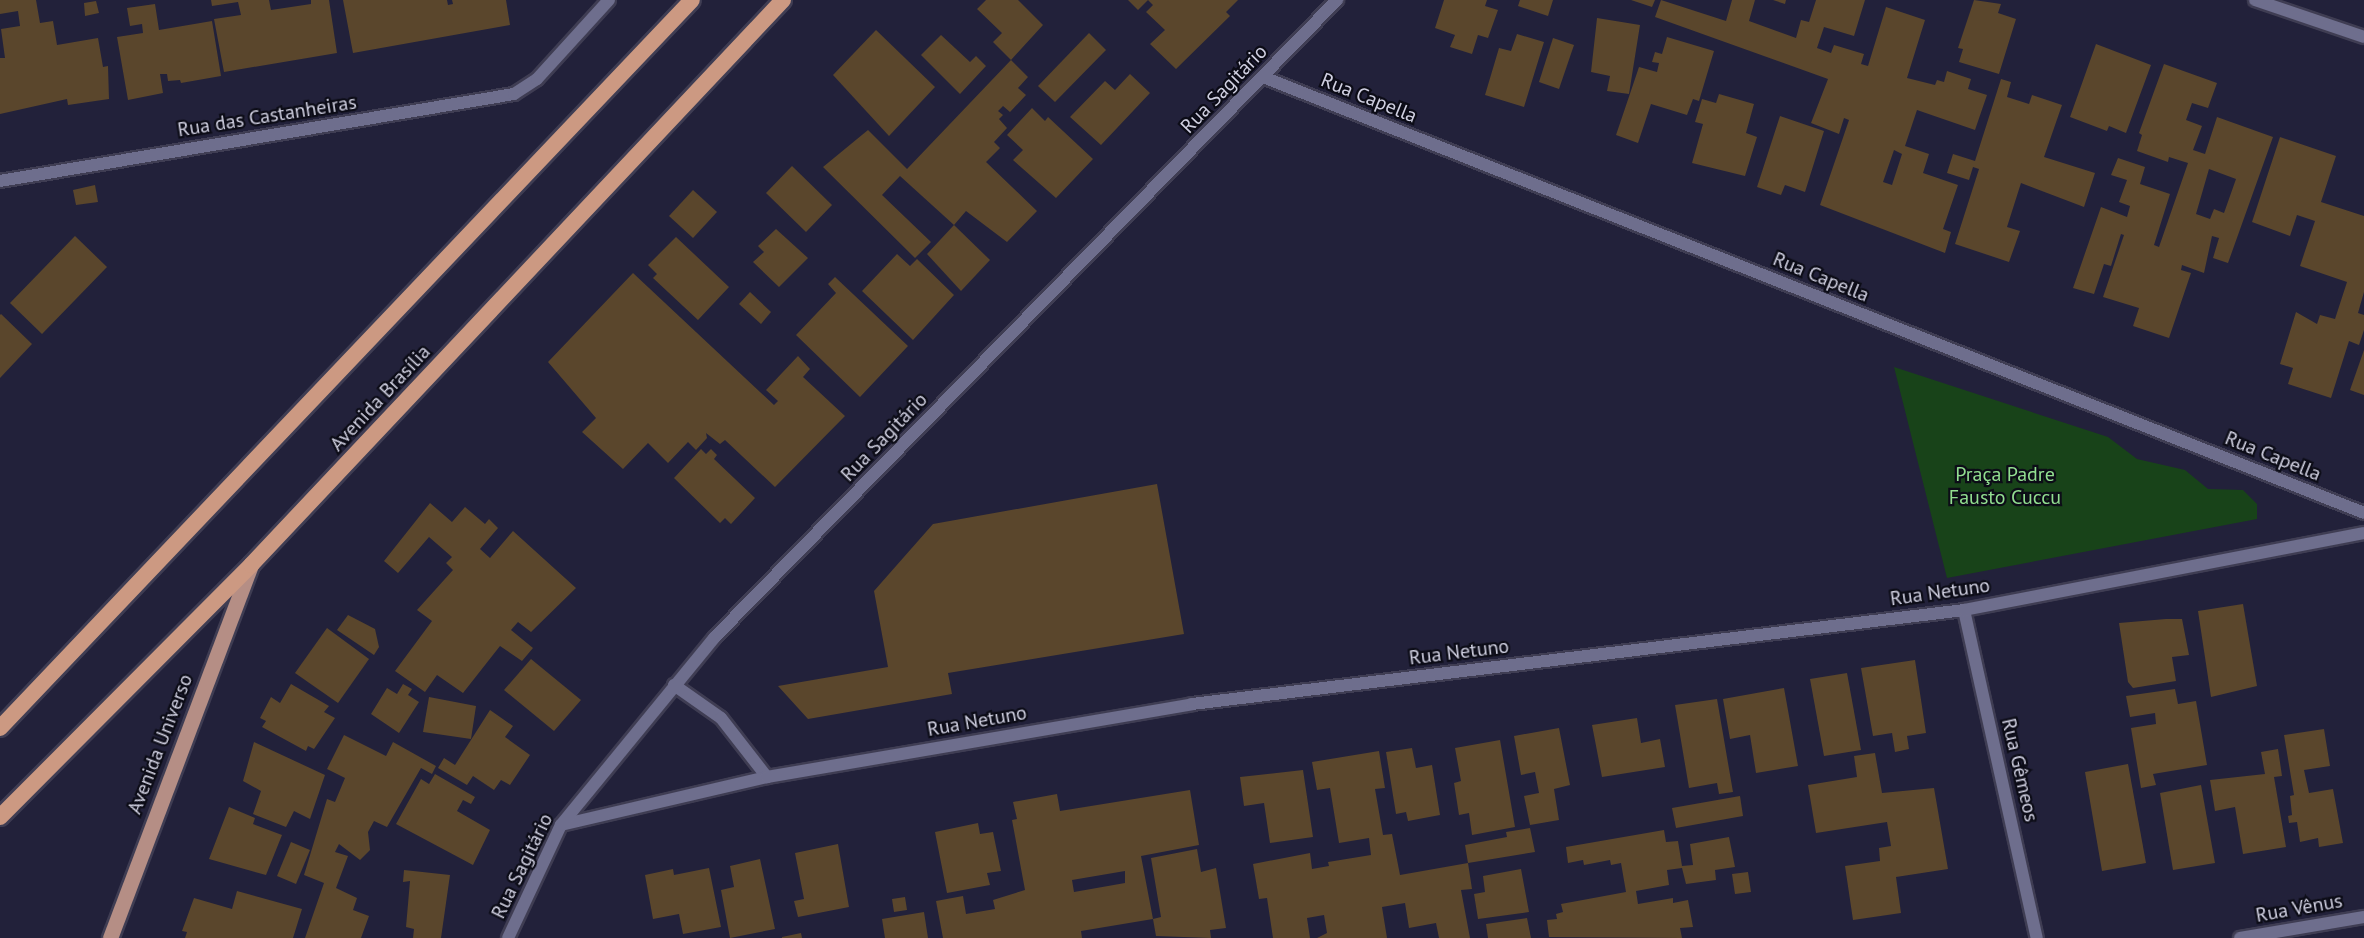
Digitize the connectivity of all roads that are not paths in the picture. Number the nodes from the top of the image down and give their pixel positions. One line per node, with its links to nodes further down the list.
1 (609, 0): 8 (street, Rua das Castanheiras)
2 (692, 0): 14 (highway)
3 (783, 0): 11 (highway, Avenida Brasília)
4 (1337, 0): 7 (street, Rua Sagitário)
5 (2255, 0): 6 (street)
6 (2364, 37)
7 (1263, 77): 9 (street, Rua Capella); 13 (street, Rua Sagitário)
8 (0, 181)
9 (2364, 513)
10 (2364, 533): 12 (street, Rua Netuno)
11 (251, 566): 16 (highway, Avenida Brasília); 19 (main road, Avenida Universo)
12 (1964, 610): 15 (street, Rua Netuno); 21 (street, Rua Gêmeos)
13 (674, 685): 15 (street); 17 (street, Rua Sagitário)
14 (0, 728)
15 (767, 777): 17 (street, Rua Netuno)
16 (0, 817)
17 (561, 825): 20 (street, Rua Sagitário)
18 (2364, 917): 22 (street, Rua Vênus)
19 (110, 938)
20 (508, 938)
21 (2037, 938)
22 (2240, 938)

